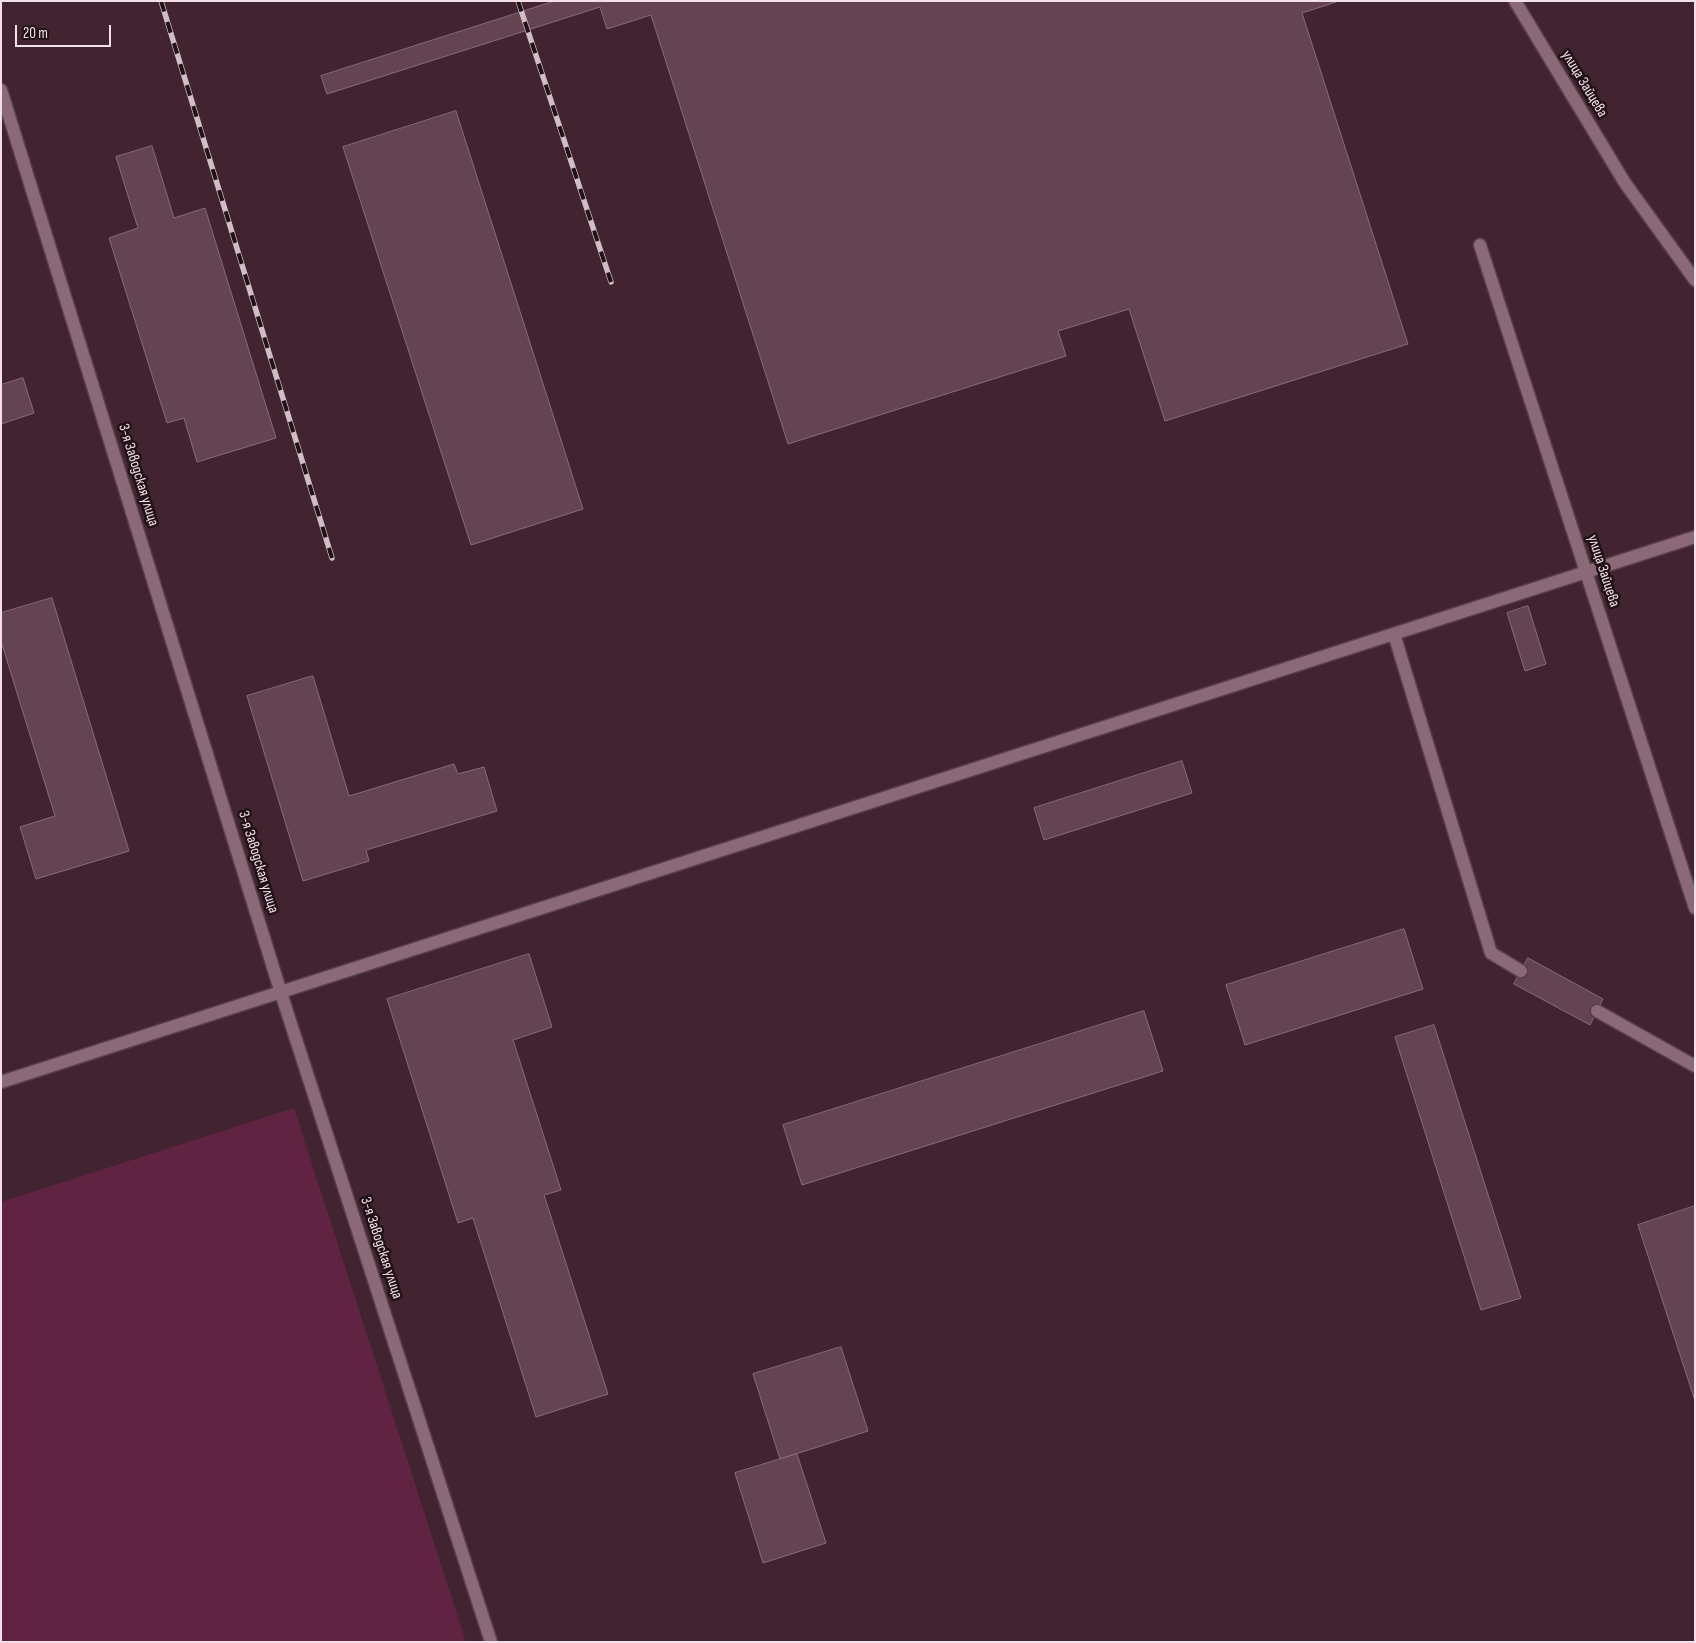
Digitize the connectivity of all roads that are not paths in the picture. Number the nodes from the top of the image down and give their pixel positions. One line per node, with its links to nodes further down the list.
1 (1515, 1): 4 (street, улица Зайцева)
2 (1, 90): 10 (street, 3-я Заводская улица)
3 (1480, 244): 6 (street, улица Зайцева)
4 (1695, 280)
5 (1695, 537): 6 (street)
6 (1586, 572): 7 (street); 8 (street, улица Зайцева)
7 (1394, 634): 9 (street); 10 (street)
8 (1695, 908)
9 (1521, 971)
10 (281, 993): 13 (street); 14 (street, 3-я Заводская улица)
11 (1597, 1011): 12 (street)
12 (1695, 1066)
13 (1, 1082)
14 (491, 1642)

